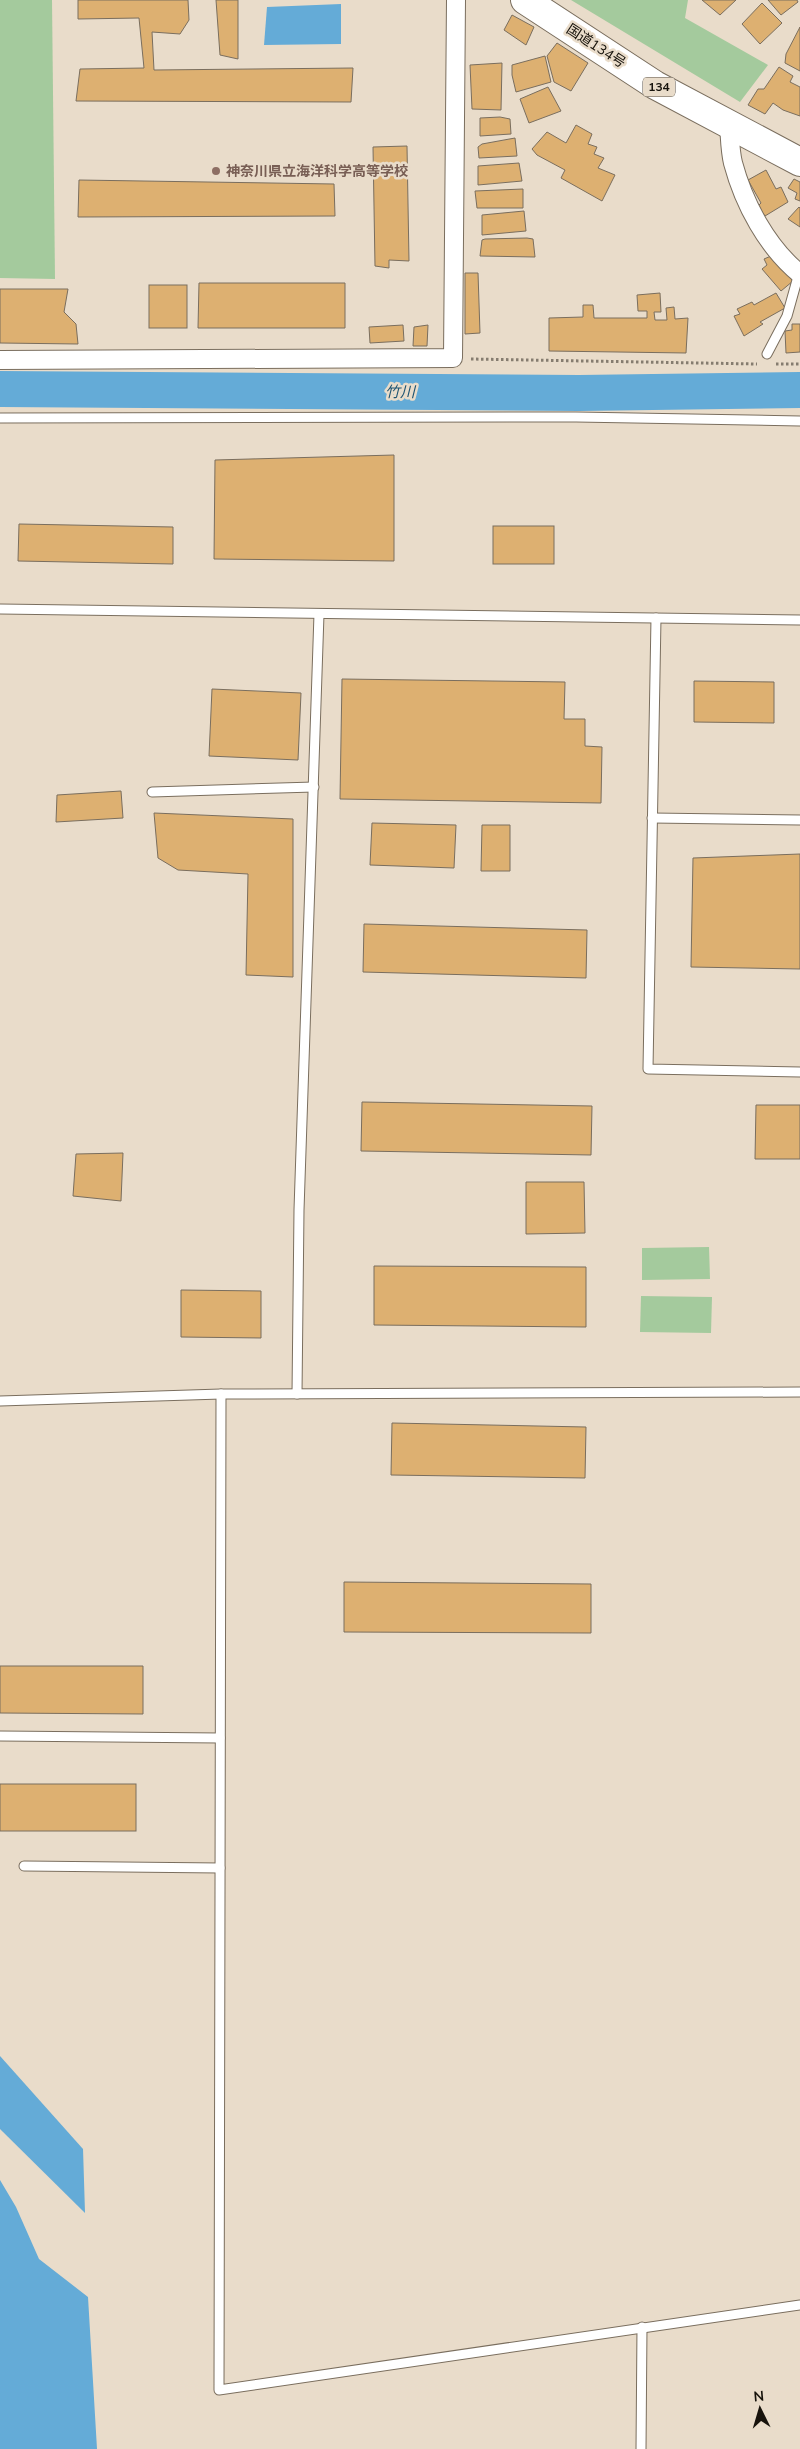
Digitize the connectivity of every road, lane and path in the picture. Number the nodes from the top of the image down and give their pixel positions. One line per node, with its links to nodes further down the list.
1 (456, 0): 7 (street)
2 (525, 0): 3 (highway, 国道134号 / 134)
3 (729, 125): 4 (highway, 国道134号 / 134); 5 (street)
4 (800, 162)
5 (799, 273): 6 (lane)
6 (767, 354)
7 (453, 358): 8 (street); 9 (path)
8 (0, 360)
9 (766, 364)
10 (774, 364): 11 (path)
11 (800, 364)
12 (0, 418): 13 (lane)
13 (800, 421)
14 (0, 609): 15 (lane)
15 (320, 614): 16 (lane); 18 (lane)
16 (656, 618): 17 (lane); 20 (lane)
17 (800, 620)
18 (314, 787): 19 (lane); 25 (lane)
19 (152, 792)
20 (652, 818): 21 (lane); 22 (lane)
21 (800, 820)
22 (800, 1072)
23 (800, 1392): 25 (lane)
24 (221, 1394): 25 (lane); 26 (lane); 28 (lane)
25 (297, 1394)
26 (0, 1401)
27 (0, 1736): 28 (lane)
28 (220, 1738): 30 (lane)
29 (24, 1866): 30 (lane)
30 (220, 1868): 32 (lane)
31 (800, 2305): 32 (lane)
32 (642, 2327): 33 (lane)
33 (641, 2449)

